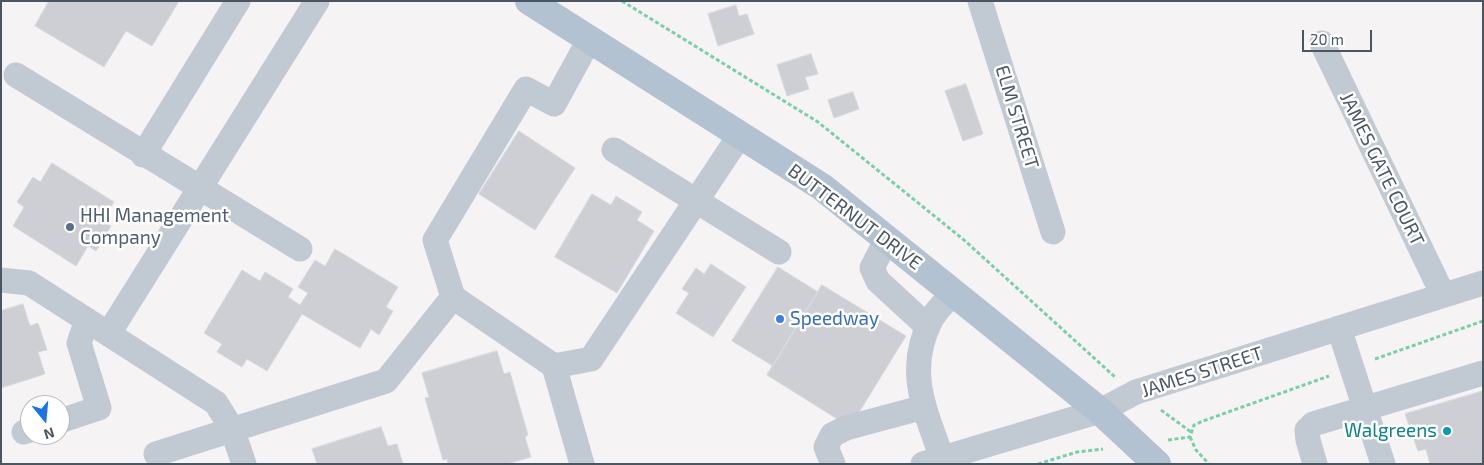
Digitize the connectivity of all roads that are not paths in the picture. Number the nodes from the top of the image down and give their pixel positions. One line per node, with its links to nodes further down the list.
1 (238, 1): 10 (street)
2 (317, 1): 11 (street)
3 (529, 1): 5 (main road, BUTTERNUT DRIVE)
4 (980, 1): 13 (street, ELM STREET)
5 (590, 40): 8 (main road, BUTTERNUT DRIVE); 21 (street)
6 (1322, 43): 20 (street, JAMES GATE COURT)
7 (16, 76): 10 (street)
8 (740, 135): 12 (street); 14 (main road, BUTTERNUT DRIVE)
9 (614, 150): 12 (street)
10 (143, 155): 11 (street)
11 (199, 188): 15 (street); 25 (street)
12 (697, 201): 16 (street); 26 (street)
13 (1053, 232)
14 (887, 239): 19 (main road, BUTTERNUT DRIVE); 23 (street)
15 (300, 250)
16 (779, 252)
17 (1, 280): 22 (street)
18 (1483, 283): 20 (street, JAMES STREET)
19 (954, 293): 23 (street); 30 (main road, BUTTERNUT DRIVE)
20 (1443, 295): 24 (street, JAMES STREET)
21 (453, 297): 26 (street); 32 (street)
22 (88, 320): 25 (street); 31 (street)
23 (928, 327): 28 (street)
24 (1339, 328): 29 (street); 30 (street, JAMES STREET)
25 (110, 333): 32 (street)
26 (554, 366): 36 (street)
27 (1483, 373): 29 (street)
28 (924, 407): 34 (street); 37 (street)
29 (1365, 408): 39 (street); 40 (street)
30 (1100, 411): 34 (street, JAMES STREET); 38 (main road, BUTTERNUT DRIVE)
31 (70, 418)
32 (232, 429): 33 (street); 35 (street)
33 (156, 454)
34 (929, 462)
35 (244, 464)
36 (582, 464)
37 (833, 464)
38 (1157, 464)
39 (1315, 464)
40 (1383, 464)

